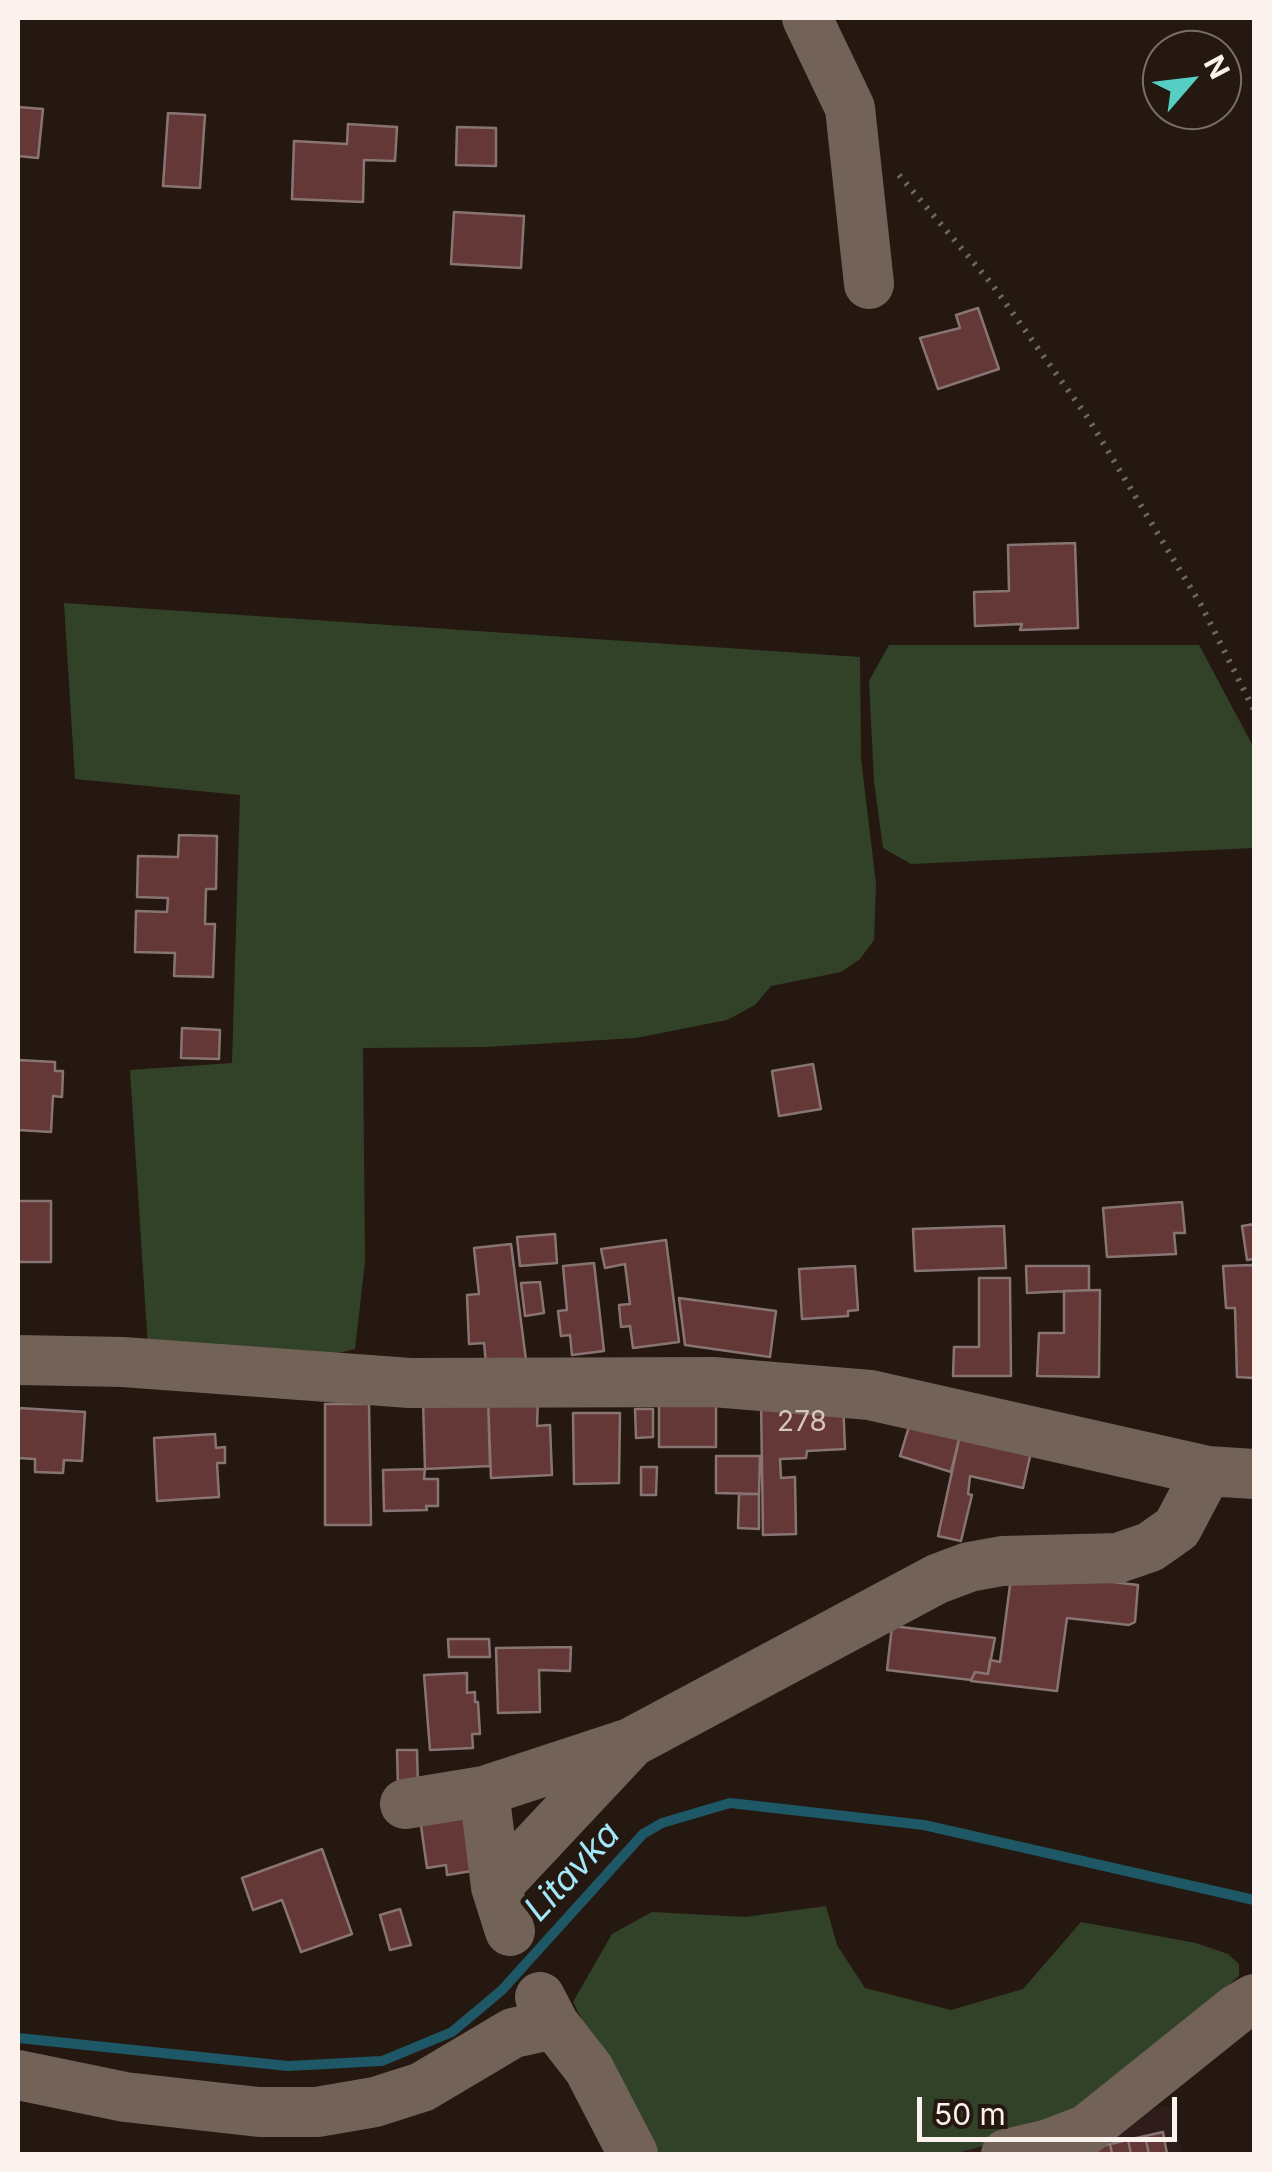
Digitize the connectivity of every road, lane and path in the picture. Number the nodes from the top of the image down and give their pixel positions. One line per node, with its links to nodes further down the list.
1 (807, 18): 2 (street)
2 (857, 156): 3 (street); 4 (path)
3 (869, 284)
4 (1254, 710)
5 (18, 1360): 6 (street)
6 (1231, 1473): 7 (street)
7 (632, 1742): 8 (street); 8 (street)
8 (484, 1791): 9 (street)
9 (405, 1804)
10 (1254, 1999): 13 (street)
11 (18, 2075): 12 (street)
12 (633, 2154)
13 (1006, 2154)

